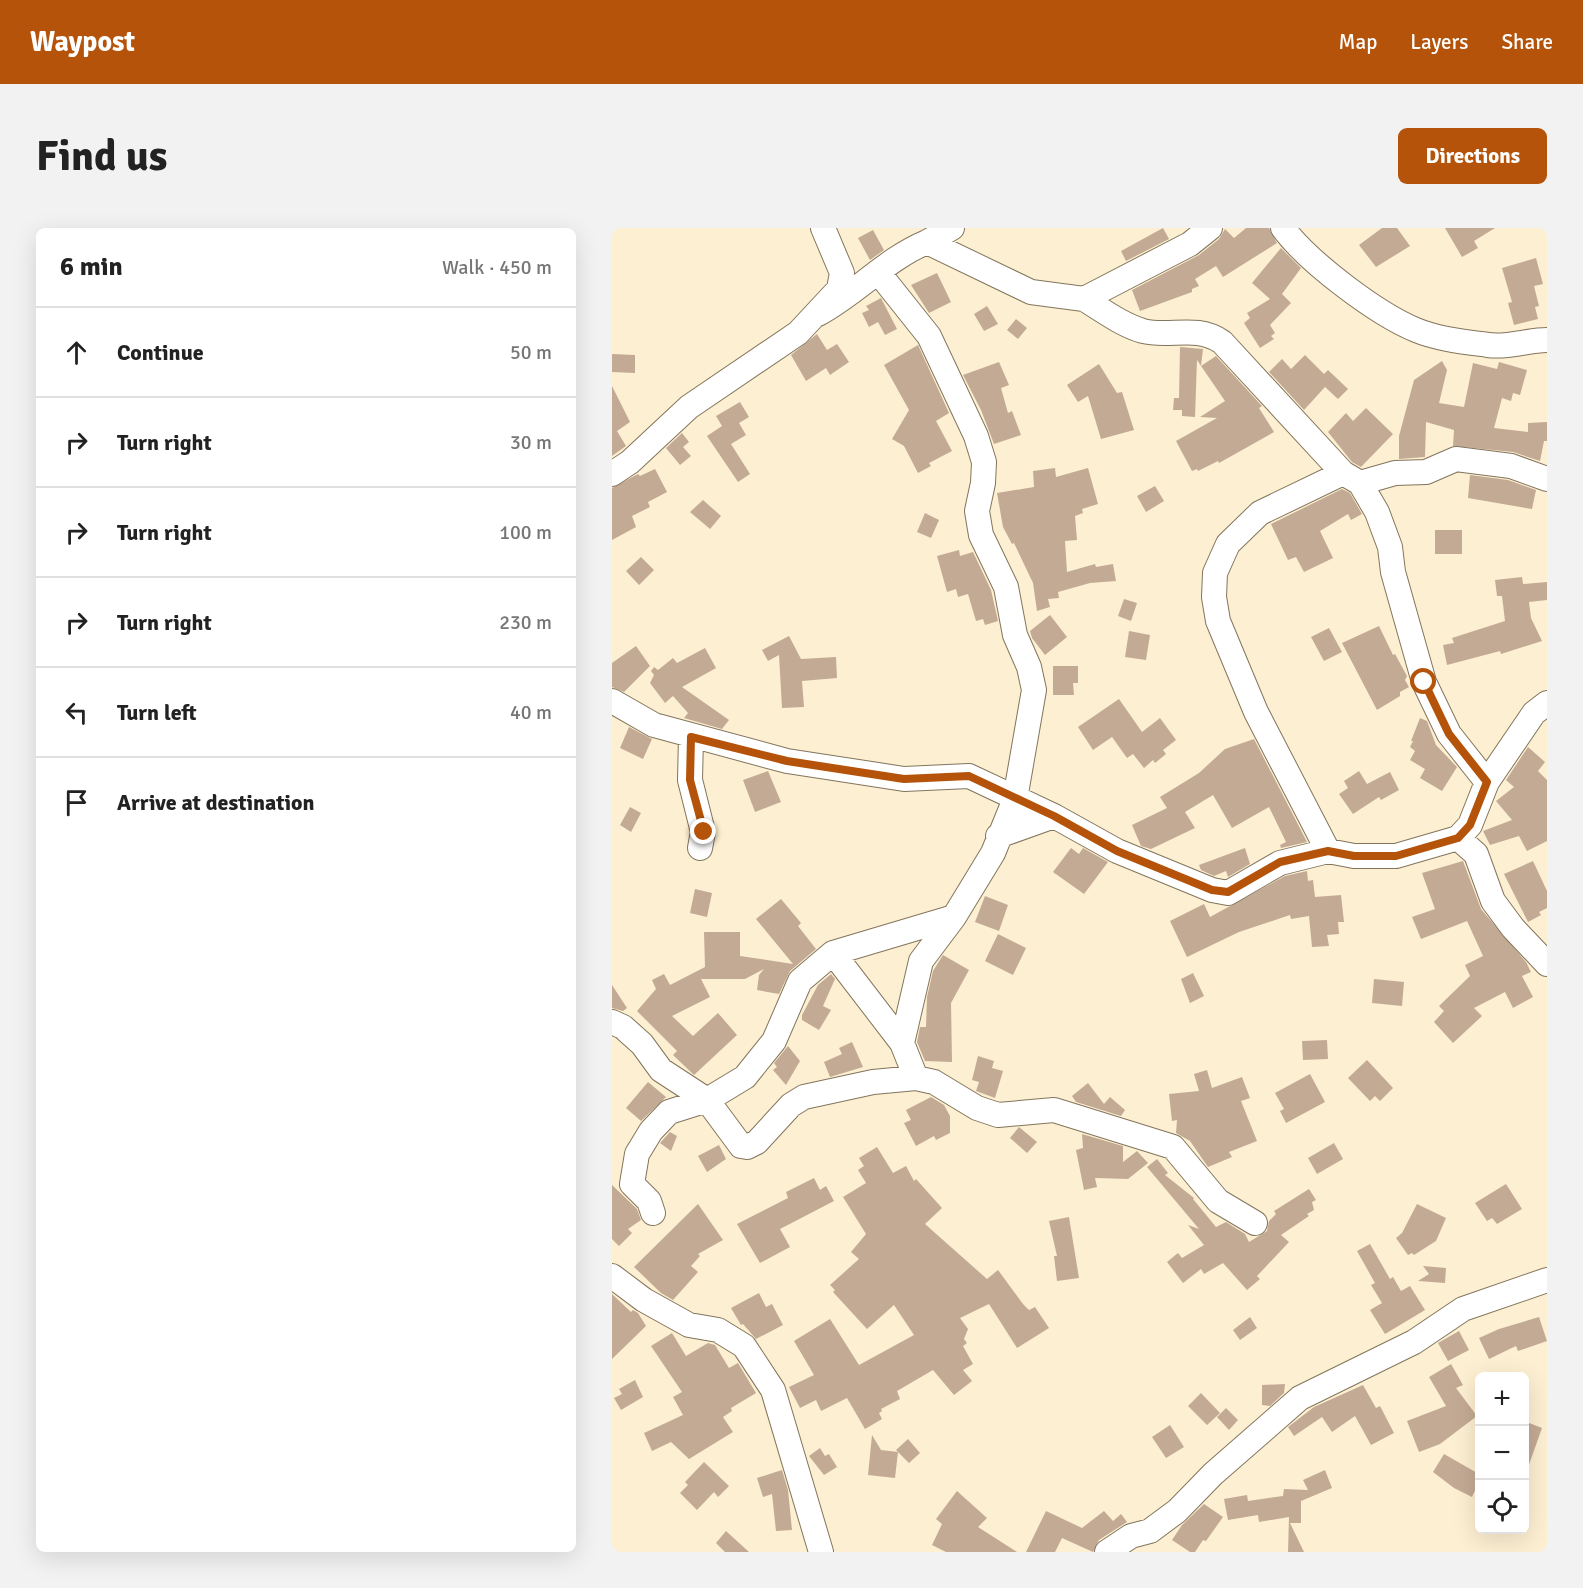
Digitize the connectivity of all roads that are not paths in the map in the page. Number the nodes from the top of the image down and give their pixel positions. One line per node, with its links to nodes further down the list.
1 (823, 228): 8 (street)
2 (952, 228): 5 (street)
3 (1210, 228): 7 (street)
4 (1283, 228): 9 (street)
5 (927, 242): 6 (street); 7 (street)
6 (878, 272): 8 (street); 17 (street)
7 (1084, 299): 11 (street)
8 (818, 314): 10 (street)
9 (1547, 340)
10 (612, 474)
11 (1352, 478): 12 (street); 16 (street); 22 (street)
12 (1547, 479)
13 (612, 701): 15 (street)
14 (1547, 703): 16 (street)
15 (691, 737): 17 (street); 21 (street)
16 (1487, 782): 20 (street)
17 (1015, 799): 18 (street); 19 (street)
18 (1054, 816): 19 (street); 22 (street)
19 (998, 836): 23 (street)
20 (1458, 838): 22 (street); 25 (street)
21 (700, 848)
22 (1328, 851)
23 (954, 917): 24 (street); 27 (street)
24 (833, 953): 27 (street); 29 (street)
25 (1547, 964)
26 (612, 1022): 29 (street)
27 (902, 1043): 28 (street)
28 (916, 1078): 29 (street); 31 (street)
29 (707, 1100): 30 (street)
30 (653, 1213)
31 (1255, 1223)
32 (612, 1276): 34 (street)
33 (1547, 1280): 35 (street)
34 (821, 1552)
35 (1107, 1552)

